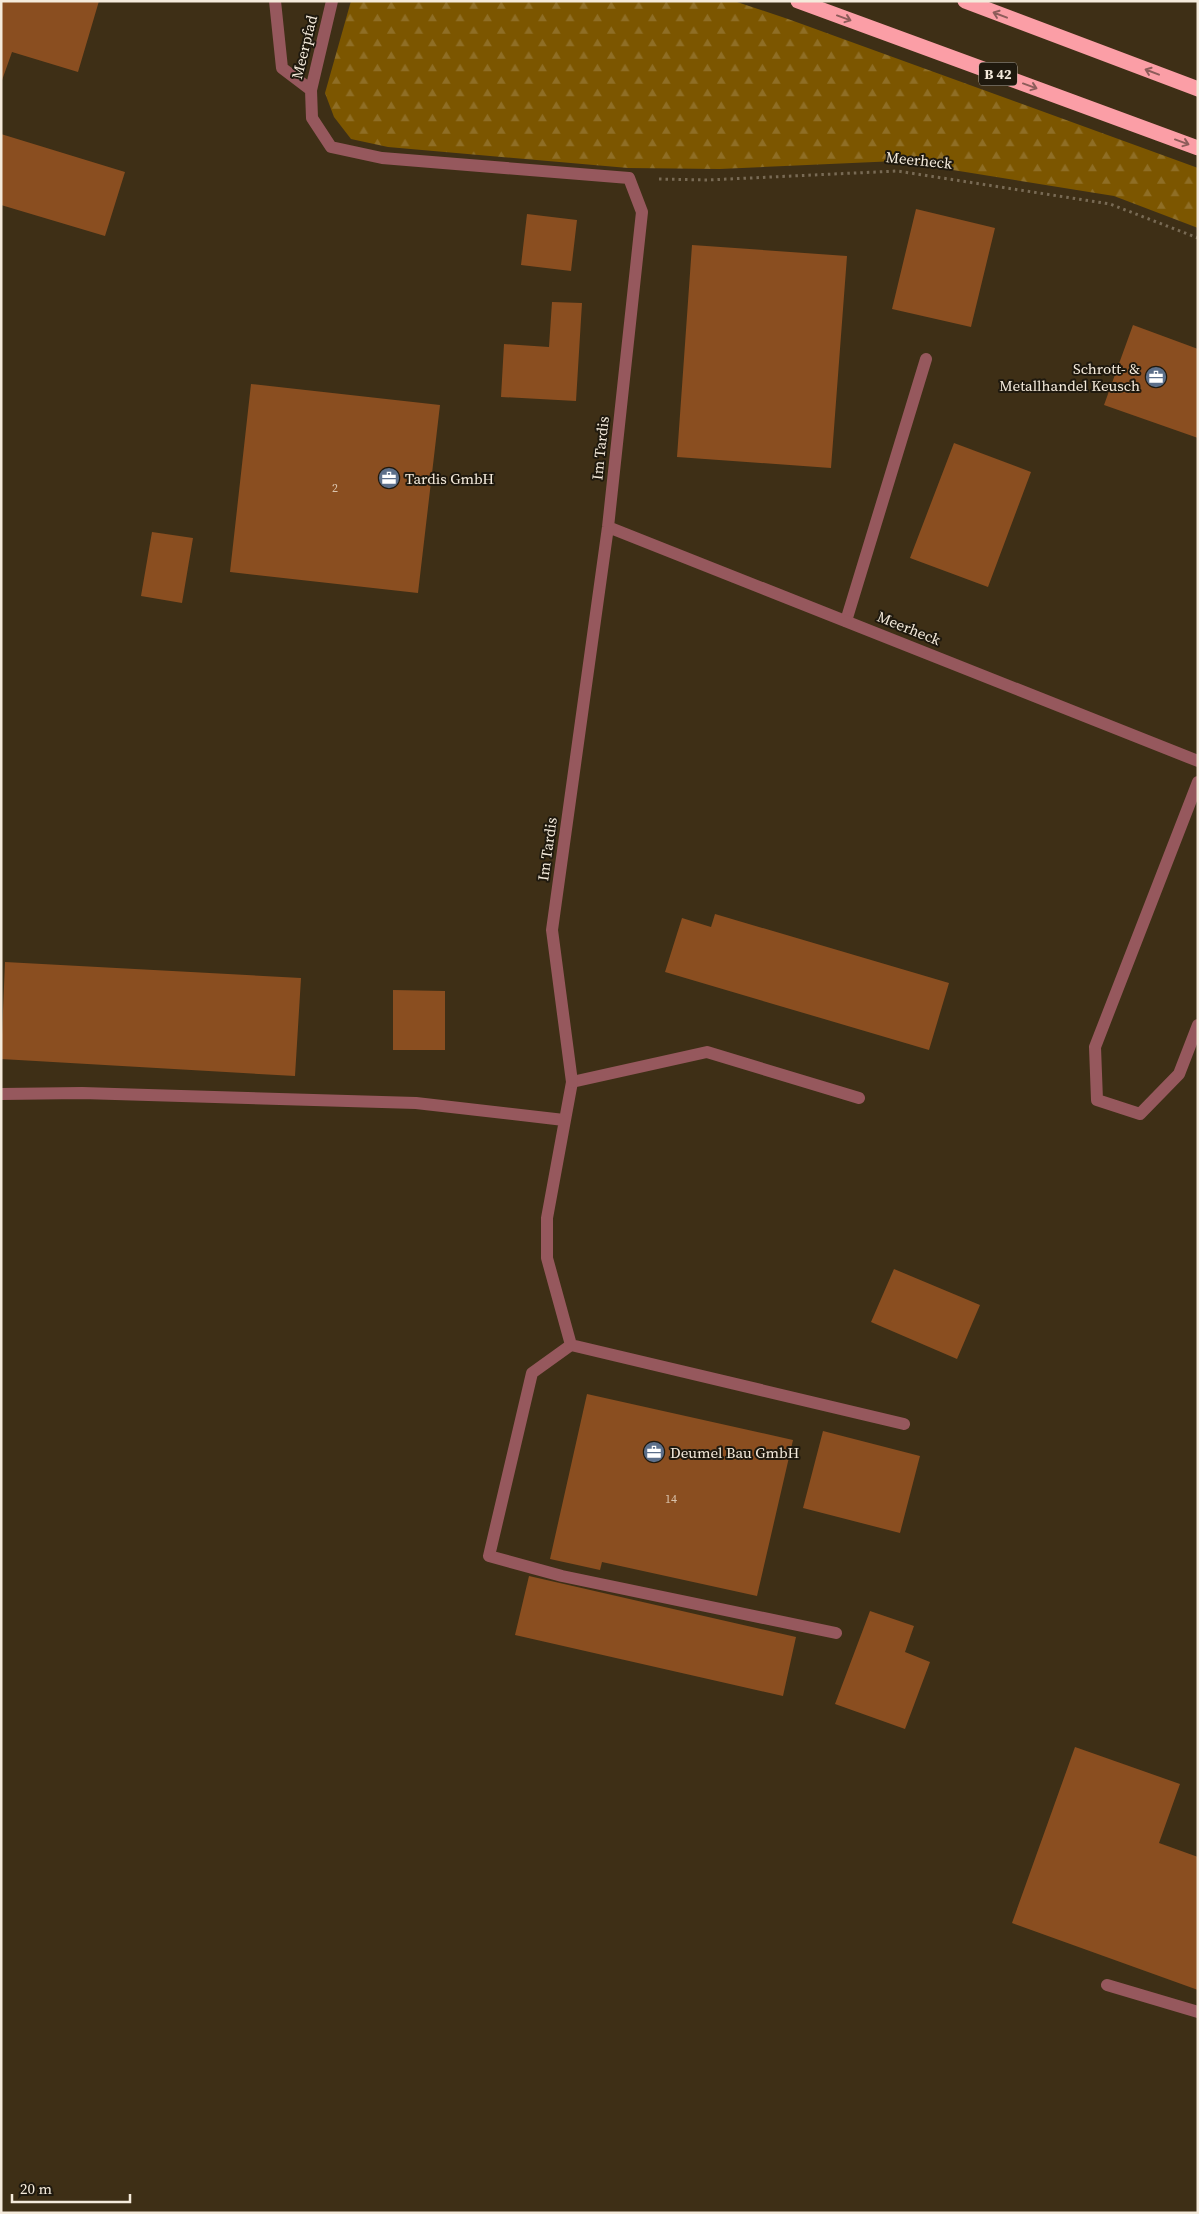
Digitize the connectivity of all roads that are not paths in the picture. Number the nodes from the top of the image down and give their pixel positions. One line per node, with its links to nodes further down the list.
1 (276, 1): 5 (street, Meerpfad)
2 (332, 1): 5 (street, Meerpfad)
3 (798, 1): 7 (highway, B 42, one-way to 7)
4 (965, 1): 6 (highway, one-way to 4)
5 (311, 90): 9 (street, Im Tardis)
6 (1198, 90)
7 (1198, 148)
8 (926, 358): 10 (street)
9 (608, 526): 10 (street, Meerheck); 14 (street, Im Tardis)
10 (846, 621): 11 (street, Meerheck)
11 (1198, 761)
12 (1198, 782): 13 (street)
13 (1198, 1024)
14 (572, 1082): 16 (street); 17 (street, Im Tardis)
15 (1, 1094): 17 (street)
16 (860, 1098)
17 (564, 1120): 18 (street, Im Tardis)
18 (571, 1345): 19 (street); 20 (street)
19 (904, 1424)
20 (836, 1633)
21 (1106, 1985): 22 (street)
22 (1198, 2012)

